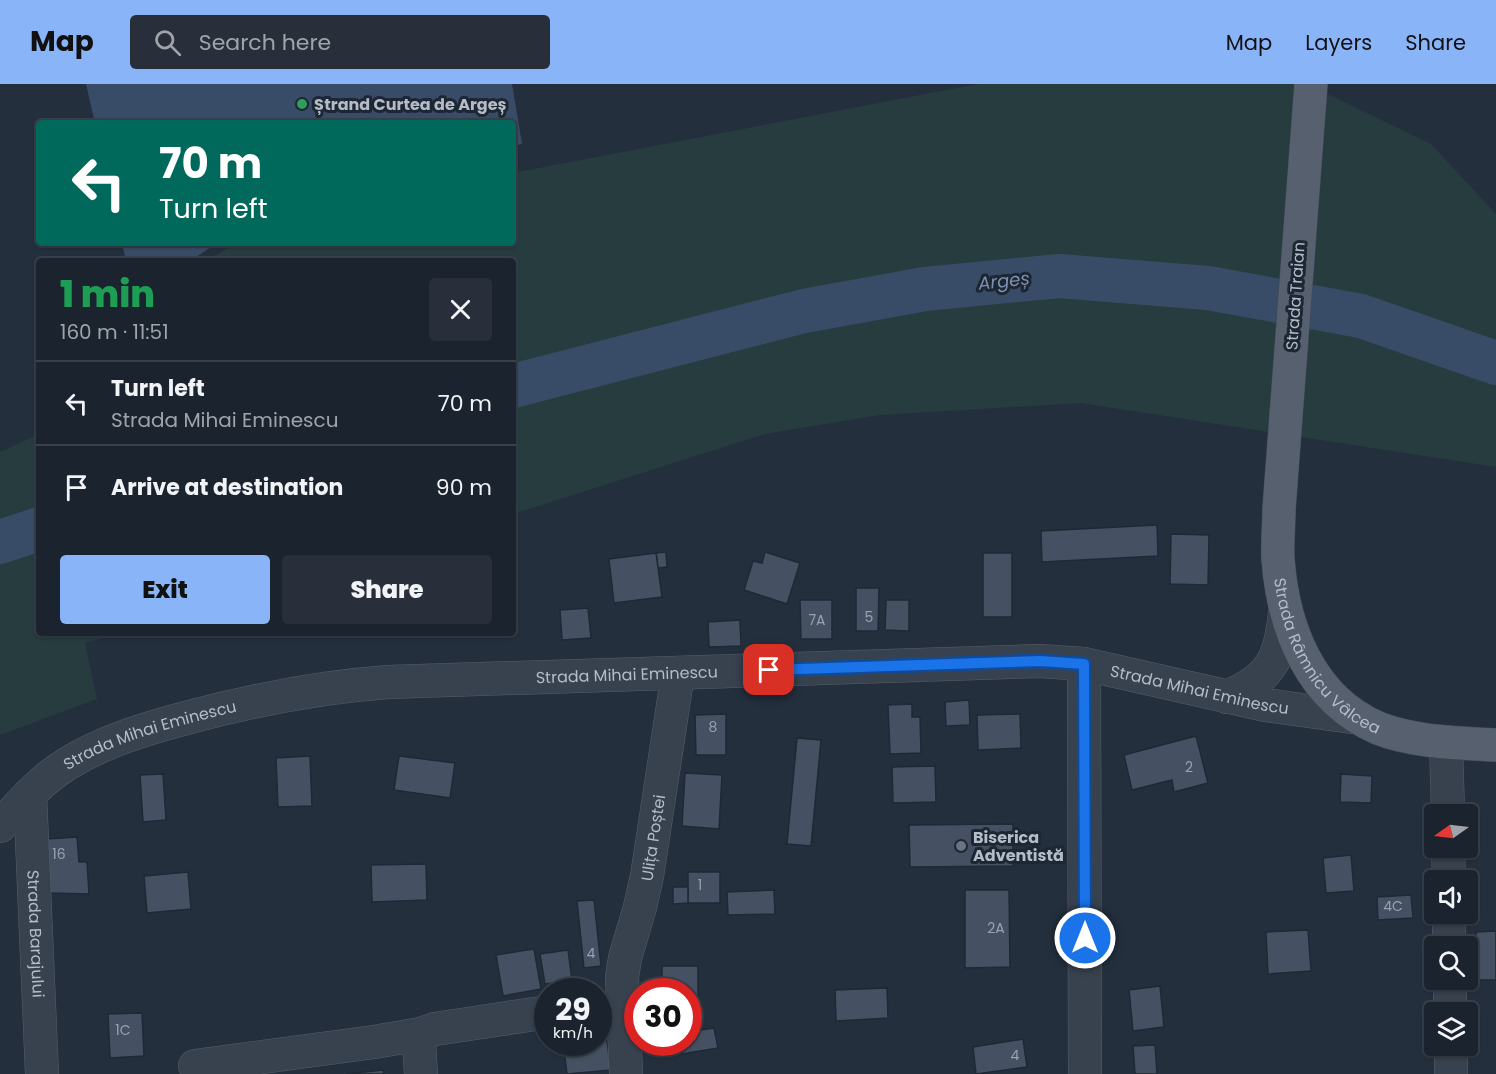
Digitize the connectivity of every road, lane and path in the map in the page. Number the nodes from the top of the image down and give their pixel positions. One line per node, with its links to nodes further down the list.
1 (1311, 84): 2 (main road, Strada Traian)
2 (1279, 508): 3 (main road, Strada Râmnicu Vâlcea)
3 (1286, 612): 6 (street); 7 (main road, Strada Râmnicu Vâlcea)
4 (1084, 664): 5 (street, Strada Mihai Eminescu); 6 (street, Strada Mihai Eminescu); 22 (street)
5 (678, 672): 10 (street, Strada Mihai Eminescu); 13 (street, Ulița Poștei)
6 (1227, 697): 7 (street, Strada Mihai Eminescu)
7 (1359, 718): 8 (main road, Strada Râmnicu Vâlcea)
8 (1446, 742): 9 (main road, Strada Râmnicu Vâlcea); 11 (street)
9 (1496, 746)
10 (30, 794): 12 (street, Strada Mihai Eminescu); 19 (street, Strada Barajului)
11 (1448, 804)
12 (0, 825)
13 (612, 1000)
14 (612, 1007): 21 (street, Ulița Poștei)
15 (534, 1014): 16 (street)
16 (421, 1034): 18 (street); 20 (street)
17 (1451, 1056): 23 (street)
18 (195, 1066)
19 (42, 1074)
20 (421, 1074)
21 (626, 1074)
22 (1085, 1074)
23 (1451, 1074)

